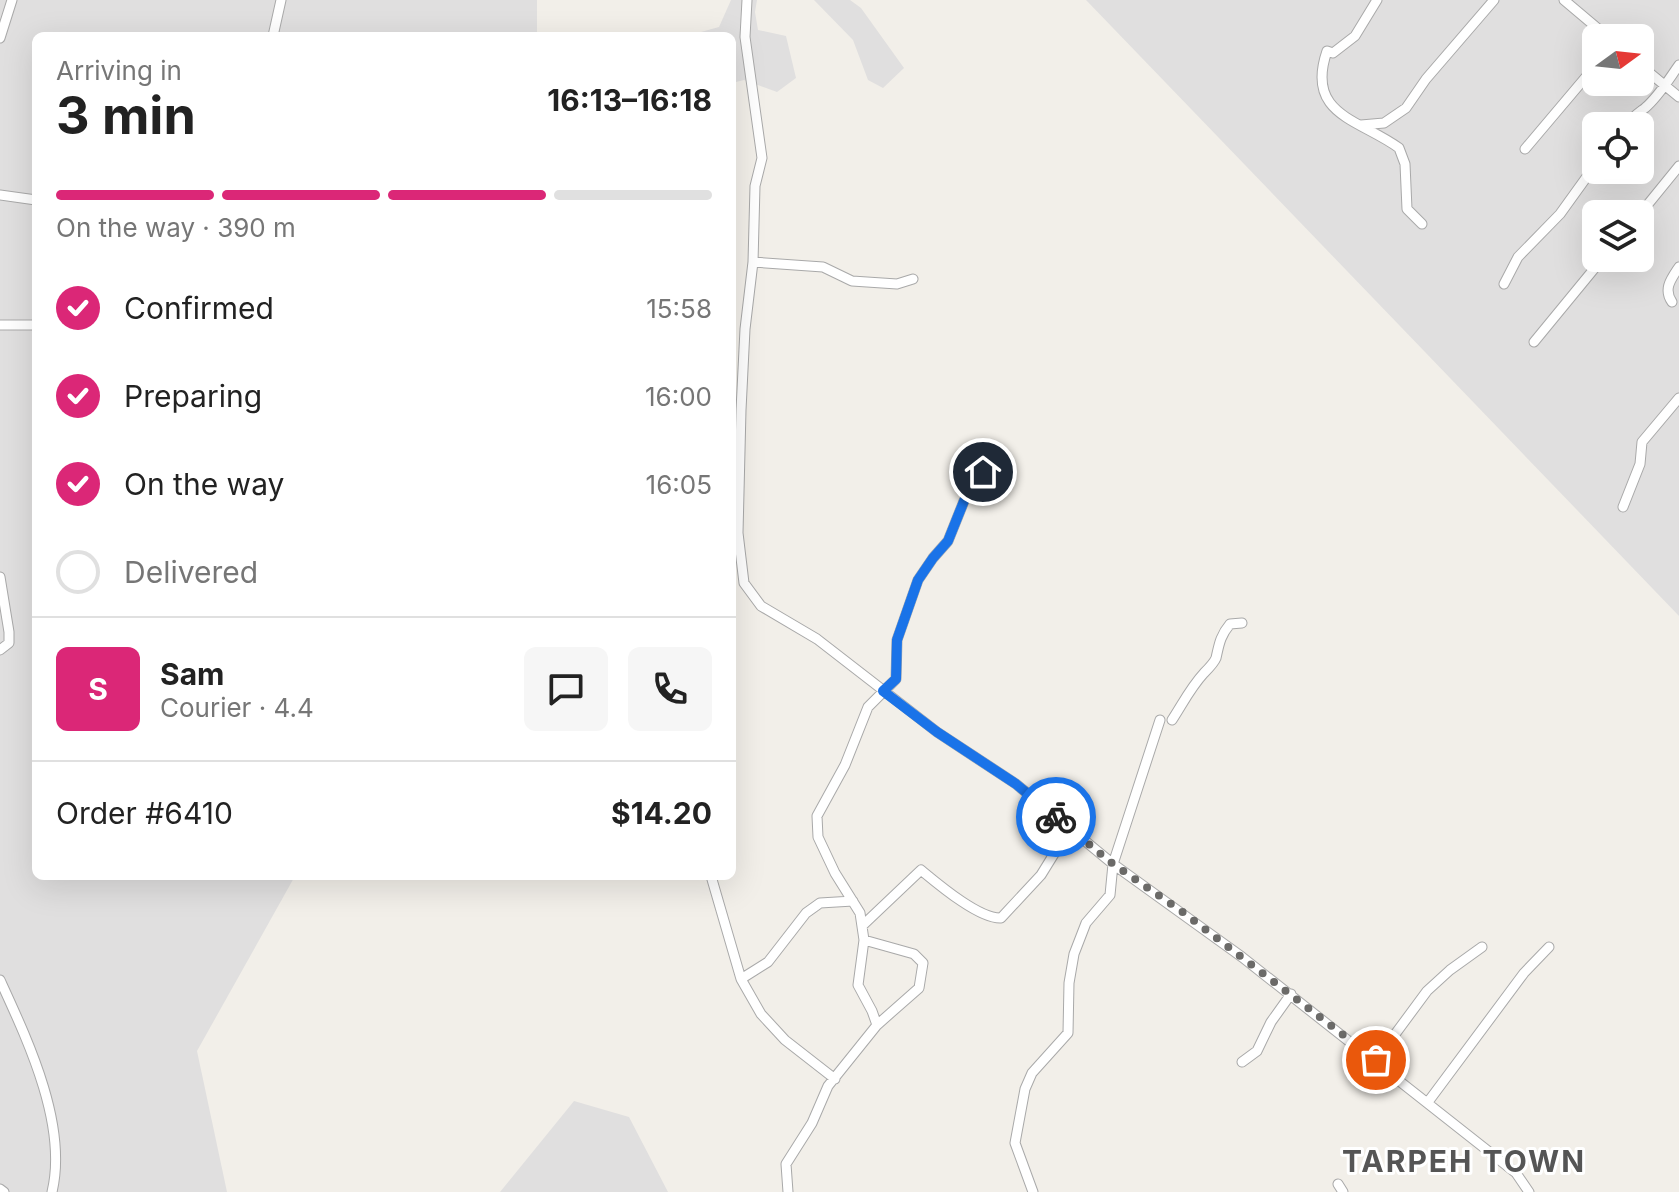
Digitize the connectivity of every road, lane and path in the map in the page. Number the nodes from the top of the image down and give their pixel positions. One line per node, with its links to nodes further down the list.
1 (12, 0): 9 (street)
2 (281, 0): 8 (street)
3 (747, 0): 24 (street)
4 (1377, 0): 16 (street)
5 (1494, 0): 16 (street)
6 (1564, 0): 7 (street)
7 (1592, 24)
8 (274, 32)
9 (0, 38)
10 (1679, 65): 13 (street)
11 (1654, 77): 13 (street)
12 (1582, 82): 17 (street)
13 (1664, 86): 14 (street); 15 (street)
14 (1679, 97)
15 (1638, 112)
16 (1361, 125): 23 (street)
17 (1525, 149)
18 (1679, 166): 22 (street)
19 (1582, 183): 28 (street)
20 (0, 195): 21 (street)
21 (32, 199)
22 (1651, 200)
23 (1422, 224)
24 (753, 262): 27 (street); 39 (street)
25 (1679, 267): 29 (street)
26 (1592, 272): 32 (street)
27 (913, 279)
28 (1504, 284)
29 (1672, 302)
30 (0, 325): 31 (street)
31 (32, 325)
32 (1534, 342)
33 (1679, 398): 35 (street)
34 (983, 472): 39 (street)
35 (1623, 507)
36 (0, 577): 38 (street)
37 (1242, 623): 41 (street)
38 (0, 650)
39 (883, 691): 42 (street); 45 (street)
40 (1160, 720): 43 (street)
41 (1172, 720)
42 (1070, 828): 43 (street); 46 (street)
43 (1113, 864): 52 (street); 60 (street)
44 (712, 880): 50 (street)
45 (853, 901): 46 (street); 50 (street)
46 (862, 926): 47 (street)
47 (864, 940): 53 (street); 53 (street)
48 (1482, 947): 54 (street)
49 (1549, 947): 57 (street)
50 (741, 979): 56 (street)
51 (0, 980): 58 (street)
52 (1291, 994): 54 (street); 55 (street)
53 (877, 1025): 56 (street)
54 (1376, 1060): 57 (street)
55 (1242, 1062)
56 (835, 1079): 59 (street)
57 (1428, 1102): 61 (street)
58 (52, 1192)
59 (788, 1192)
60 (1033, 1192)
61 (1529, 1192)

